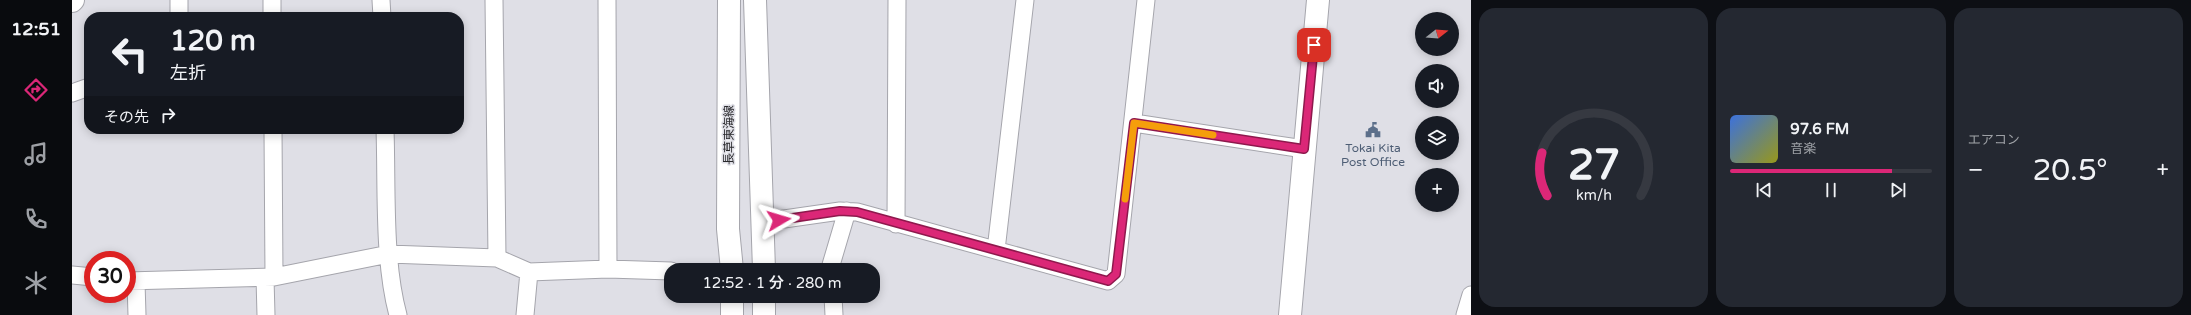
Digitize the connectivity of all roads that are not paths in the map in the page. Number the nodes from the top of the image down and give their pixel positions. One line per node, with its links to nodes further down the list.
1 (179, 0): 12 (street)
2 (272, 0): 13 (street)
3 (381, 0): 14 (street)
4 (494, 0): 26 (street)
5 (607, 0): 30 (street)
6 (729, 0): 27 (main road, 長草東海線)
7 (755, 0): 22 (main road)
8 (897, 0): 23 (street)
9 (1025, 0): 24 (street)
10 (1146, 0): 17 (street)
11 (1318, 0): 20 (main road)
12 (179, 12)
13 (272, 12)
14 (382, 12)
15 (84, 89): 16 (street)
16 (72, 93)
17 (1134, 123): 20 (street); 24 (street)
18 (273, 134): 35 (street)
19 (385, 134): 25 (street)
20 (1304, 149): 49 (main road)
21 (848, 211): 22 (street); 23 (street); 29 (street)
22 (763, 222): 28 (main road)
23 (896, 224): 24 (street)
24 (996, 250)
25 (389, 254): 26 (street); 35 (street); 44 (street)
26 (497, 258): 32 (street)
27 (731, 263)
28 (764, 263)
29 (832, 263)
30 (608, 269): 31 (street); 32 (street)
31 (664, 271)
32 (529, 272): 45 (street)
33 (72, 275): 34 (street)
34 (84, 276)
35 (270, 278): 36 (street); 43 (street)
36 (136, 282)
37 (1471, 295): 50 (street)
38 (135, 303): 42 (street)
39 (732, 303): 46 (main road)
40 (764, 303): 47 (main road)
41 (833, 303): 48 (street)
42 (137, 315)
43 (266, 315)
44 (398, 315)
45 (526, 315)
46 (732, 315)
47 (764, 315)
48 (834, 315)
49 (1290, 315)
50 (1465, 315)

